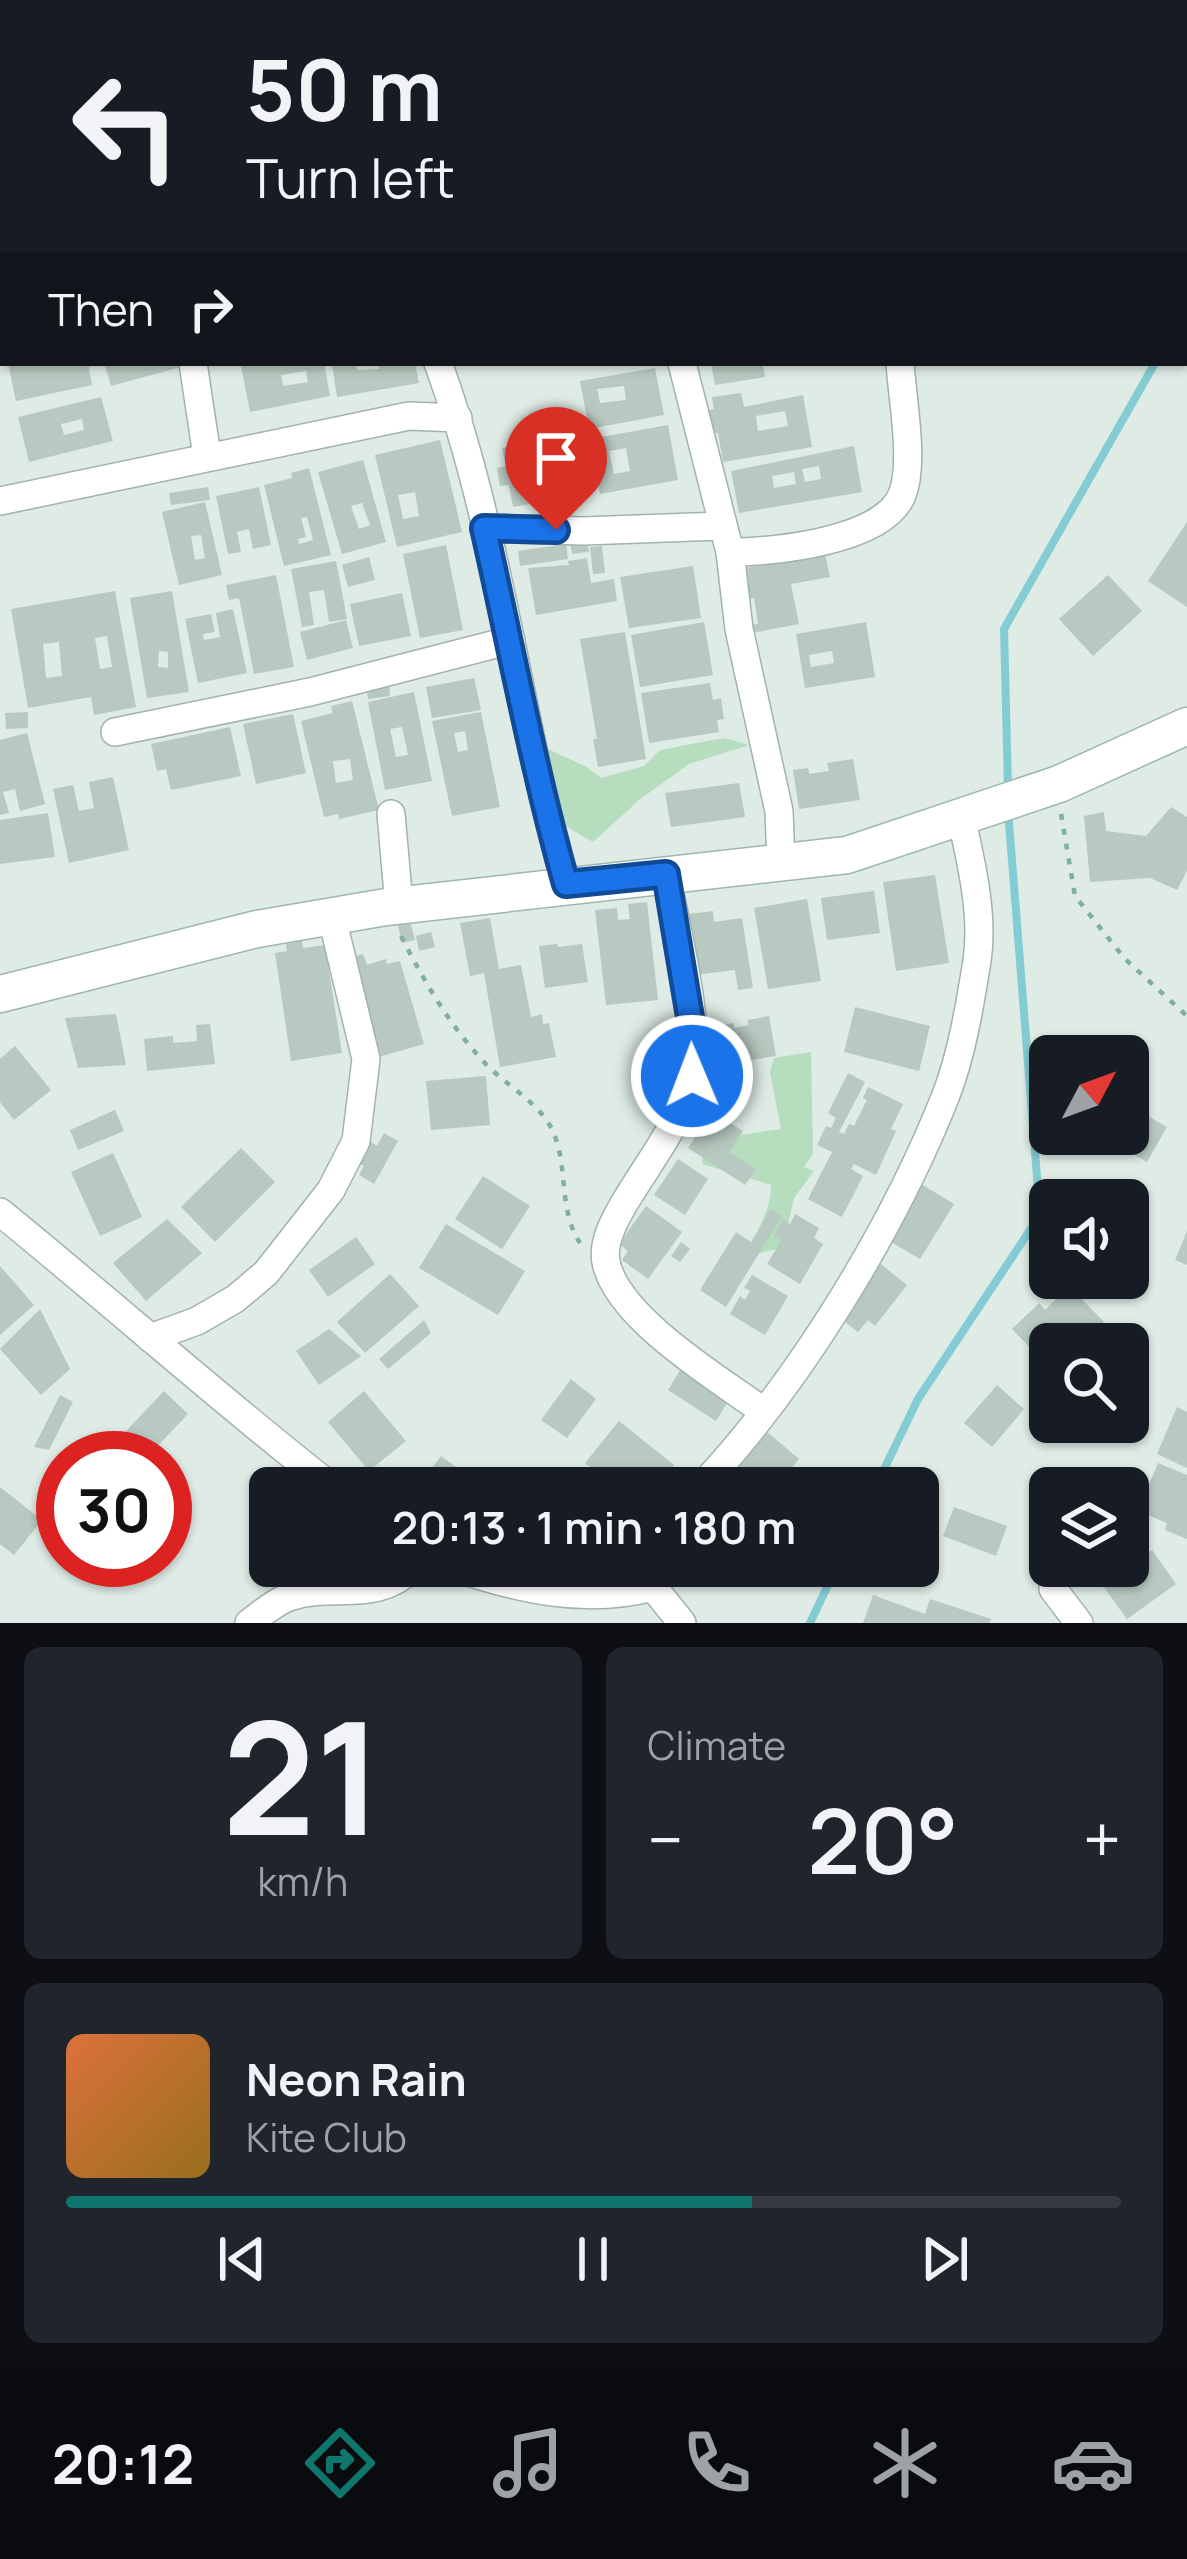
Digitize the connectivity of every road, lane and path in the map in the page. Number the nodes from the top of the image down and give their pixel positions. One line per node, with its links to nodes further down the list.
1 (193, 366): 6 (street)
2 (439, 366): 5 (street)
3 (683, 366): 9 (street)
4 (900, 366): 9 (street)
5 (458, 418): 6 (street); 8 (street)
6 (208, 456): 7 (street)
7 (0, 500)
8 (484, 528): 9 (street); 10 (street)
9 (726, 539): 16 (street)
10 (511, 640): 12 (street); 18 (street)
11 (1187, 726): 13 (street)
12 (115, 732)
13 (1059, 784): 15 (street); 22 (path)
14 (391, 814): 19 (street)
15 (961, 816): 16 (street); 26 (street)
16 (781, 862): 17 (street)
17 (666, 874): 18 (street); 24 (street)
18 (566, 884): 19 (street)
19 (393, 906): 20 (street); 24 (path)
20 (332, 917): 21 (street); 25 (street)
21 (0, 994)
22 (1187, 1016)
23 (0, 1212): 25 (street)
24 (610, 1270): 26 (street)
25 (150, 1338): 27 (street)
26 (763, 1411): 28 (street)
27 (306, 1467)
28 (717, 1467)
29 (383, 1587): 34 (street)
30 (524, 1587): 31 (street)
31 (632, 1587)
32 (657, 1587): 35 (street)
33 (1053, 1588): 36 (street)
34 (249, 1623)
35 (682, 1623)
36 (1079, 1623)

